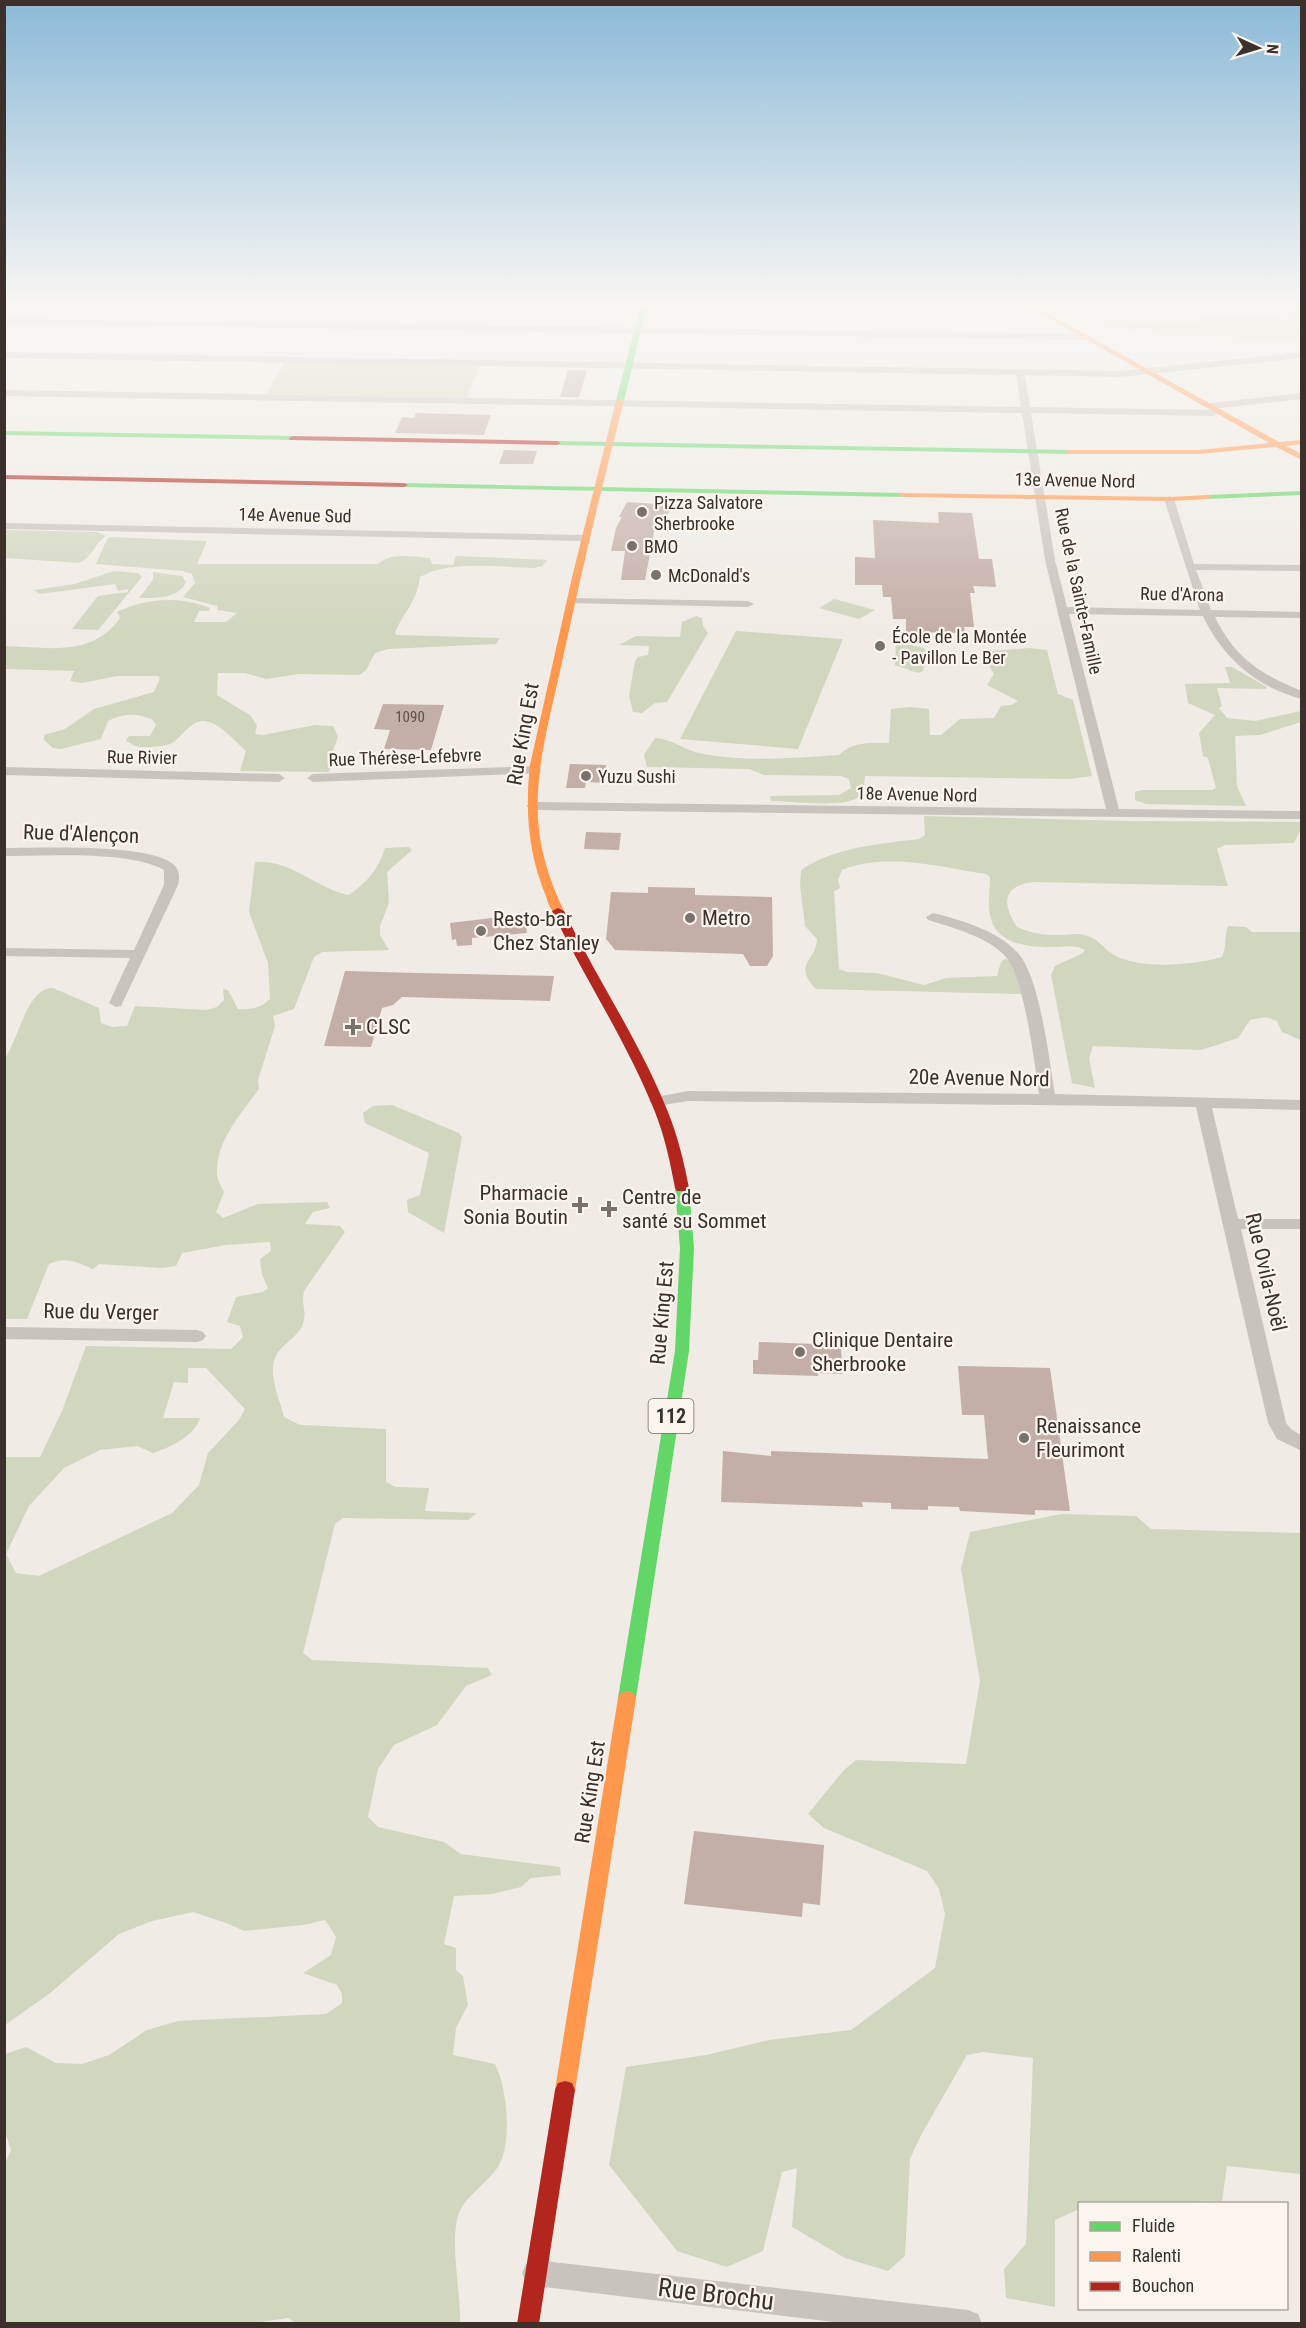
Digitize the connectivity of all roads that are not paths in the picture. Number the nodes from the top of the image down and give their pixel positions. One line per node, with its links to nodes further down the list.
1 (616, 414): 6 (main road, Rue King Est / 112)
2 (1026, 414): 8 (street, Rue de la Sainte-Famille)
3 (1220, 414): 7 (main road)
4 (4, 433): 6 (main road)
5 (1302, 442): 7 (main road)
6 (608, 444): 8 (main road); 11 (main road, Rue King Est / 112)
7 (1276, 445): 8 (main road); 9 (main road)
8 (1033, 452): 13 (street, Rue de la Sainte-Famille)
9 (1302, 458)
10 (4, 477): 11 (main road, 13e Avenue Nord)
11 (596, 489): 13 (main road, 13e Avenue Nord); 16 (main road, Rue King Est / 112)
12 (1302, 493): 14 (main road, 13e Avenue Nord)
13 (1041, 498): 14 (main road, 13e Avenue Nord); 21 (street, Rue de la Sainte-Famille)
14 (1169, 499): 17 (street)
15 (4, 526): 16 (street, 14e Avenue Sud)
16 (585, 538): 19 (main road, Rue King Est / 112)
17 (1191, 567): 18 (street); 22 (street)
18 (1302, 568)
19 (571, 601): 20 (street); 26 (main road, Rue King Est / 112)
20 (748, 604)
21 (1062, 610): 22 (street, Rue d'Arona); 30 (street, Rue de la Sainte-Famille)
22 (1208, 613): 23 (street, Rue d'Arona); 24 (street)
23 (1302, 615)
24 (1302, 696)
25 (4, 771): 27 (street, Rue Rivier)
26 (535, 771): 28 (street, Rue Thérèse-Lefebvre); 29 (main road, Rue King Est / 112)
27 (279, 778)
28 (313, 778)
29 (532, 806): 30 (street, 18e Avenue Nord); 38 (main road, Rue King Est / 112)
30 (1114, 814): 31 (street, 18e Avenue Nord)
31 (1302, 815)
32 (4, 852): 35 (street, Rue d'Alençon)
33 (933, 917): 37 (street)
34 (4, 952): 35 (street)
35 (139, 954): 36 (street)
36 (117, 1003)
37 (1048, 1099): 38 (street, 20e Avenue Nord); 39 (street, 20e Avenue Nord)
38 (657, 1101): 46 (main road, Rue King Est / 112)
39 (1203, 1103): 40 (street, 20e Avenue Nord); 41 (street, Rue Ovila-Noël)
40 (1302, 1106)
41 (1232, 1224): 42 (street); 45 (street, Rue Ovila-Noël)
42 (1302, 1224)
43 (4, 1333): 44 (street, Rue du Verger)
44 (197, 1336)
45 (1299, 1444)
46 (535, 2272): 47 (street, Rue Brochu); 48 (main road, Rue King Est / 112)
47 (886, 2319): 49 (street, Rue Brochu)
48 (528, 2324)
49 (968, 2324)

